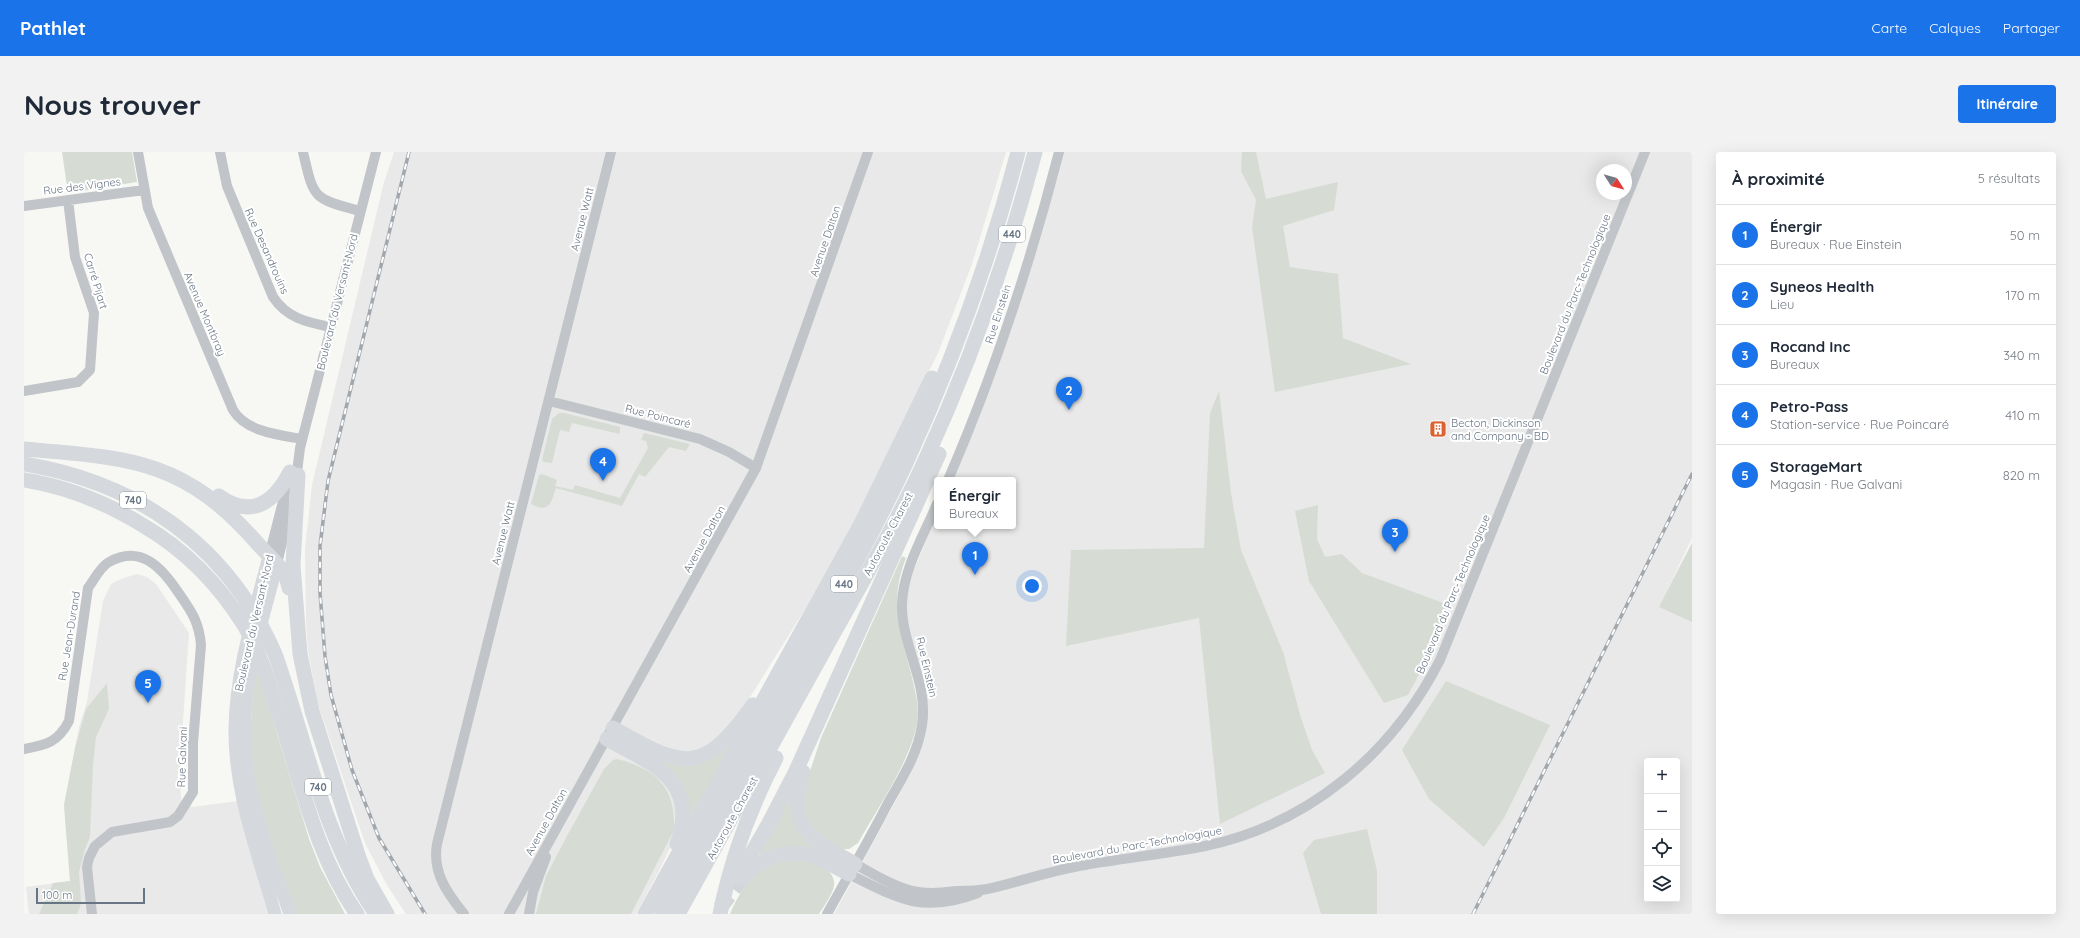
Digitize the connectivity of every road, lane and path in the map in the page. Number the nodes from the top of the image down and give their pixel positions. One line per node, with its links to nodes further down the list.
1 (138, 152): 11 (street, Avenue Montbray)
2 (220, 152): 17 (street, Rue Desandrouins)
3 (303, 152): 14 (street)
4 (376, 152): 14 (street, Boulevard du Versant-Nord)
5 (611, 152): 19 (street, Avenue Watt)
6 (868, 152): 23 (street, Avenue Dalton)
7 (1018, 152): 15 (highway, Autoroute Charest / 440)
8 (1035, 152): 16 (highway, Autoroute Charest / 440)
9 (1059, 152): 26 (street, Rue Einstein)
10 (1645, 152): 39 (street, Boulevard du Parc-Technologique)
11 (144, 190): 12 (street, Rue des Vignes); 20 (street, Avenue Montbray)
12 (68, 200): 13 (street, Rue des Vignes); 18 (street, Carré Pijart)
13 (24, 206)
14 (360, 211): 17 (street, Boulevard du Versant-Nord)
15 (994, 238): 31 (highway); 51 (highway, Autoroute Charest / 440)
16 (985, 314): 29 (highway, Autoroute Charest / 440); 34 (highway)
17 (330, 326): 20 (street, Boulevard du Versant-Nord)
18 (24, 391)
19 (549, 401): 23 (street, Rue Poincaré); 47 (street, Avenue Watt)
20 (302, 439): 25 (street, Boulevard du Versant-Nord)
21 (24, 449): 24 (highway)
22 (24, 464): 45 (highway, 740)
23 (756, 468): 35 (street, Avenue Dalton)
24 (161, 470): 25 (highway); 30 (highway)
25 (294, 474): 30 (street, Boulevard du Versant-Nord); 33 (highway)
26 (949, 477)
27 (24, 480): 38 (highway, 740)
28 (934, 511): 39 (street, Rue Einstein)
29 (890, 533): 52 (highway, Autoroute Charest / 440); 53 (highway)
30 (273, 560): 33 (highway); 41 (main road, Boulevard du Versant-Nord); 42 (main road, Boulevard du Versant-Nord)
31 (818, 603): 35 (highway); 50 (highway)
32 (200, 629): 36 (street, Rue Jean-Durand); 40 (street, Rue Galvani)
33 (298, 634): 46 (highway)
34 (832, 691): 39 (highway); 39 (highway)
35 (610, 733): 37 (street, Avenue Dalton); 50 (highway)
36 (24, 749)
37 (558, 825): 48 (street, Avenue Dalton); 49 (street)
38 (327, 862): 43 (highway); 44 (highway, 740)
39 (852, 869): 54 (street, Rue Einstein)
40 (92, 914)
41 (275, 914)
42 (290, 914)
43 (352, 914)
44 (357, 914)
45 (376, 914)
46 (387, 914)
47 (464, 914)
48 (509, 914)
49 (529, 914)
50 (644, 914)
51 (662, 914)
52 (678, 914)
53 (720, 914)
54 (827, 914)

